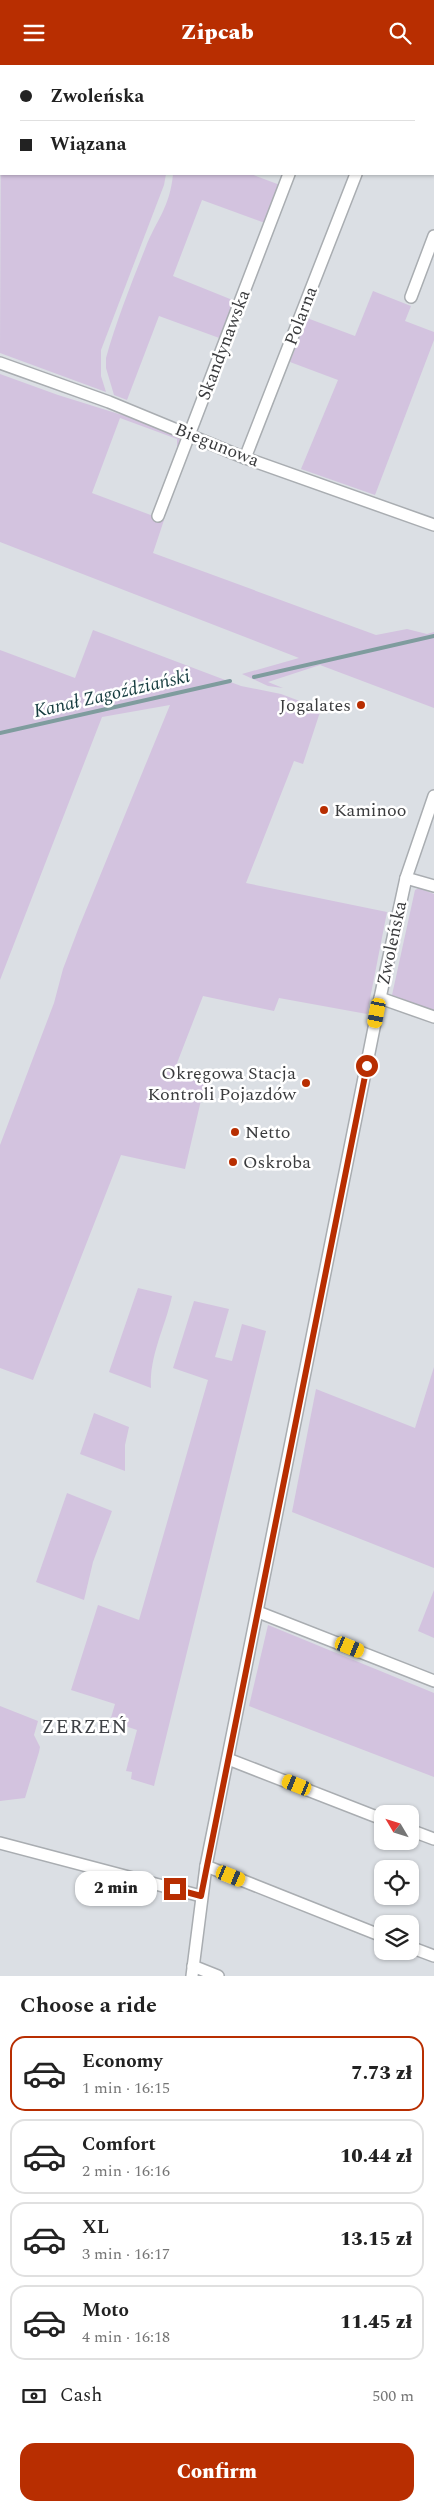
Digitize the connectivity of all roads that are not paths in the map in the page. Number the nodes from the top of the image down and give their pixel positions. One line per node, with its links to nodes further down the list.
1 (289, 175): 6 (street, Skandynawska)
2 (356, 175): 7 (street, Polarna)
3 (434, 236): 4 (street)
4 (411, 297)
5 (0, 363): 6 (street, Biegunowa)
6 (189, 437): 7 (street, Biegunowa); 8 (street, Skandynawska)
7 (245, 458): 9 (street, Biegunowa)
8 (158, 516)
9 (434, 525)
10 (434, 796): 11 (street, Zwoleńska)
11 (406, 878): 12 (street); 13 (street, Zwoleńska)
12 (434, 886)
13 (380, 998): 14 (street); 15 (street, Zwoleńska)
14 (434, 1017)
15 (258, 1612): 16 (street); 17 (street, Zwoleńska)
16 (434, 1681)
17 (228, 1759): 18 (street); 22 (street, Zwoleńska)
18 (374, 1816)
19 (419, 1833): 20 (street)
20 (434, 1839)
21 (0, 1843): 23 (street)
22 (206, 1866): 23 (street, Zwoleńska); 24 (street)
23 (201, 1896): 27 (street, Zwoleńska)
24 (374, 1933)
25 (419, 1950): 26 (street)
26 (434, 1956)
27 (193, 1971): 28 (street)
28 (218, 1976)

